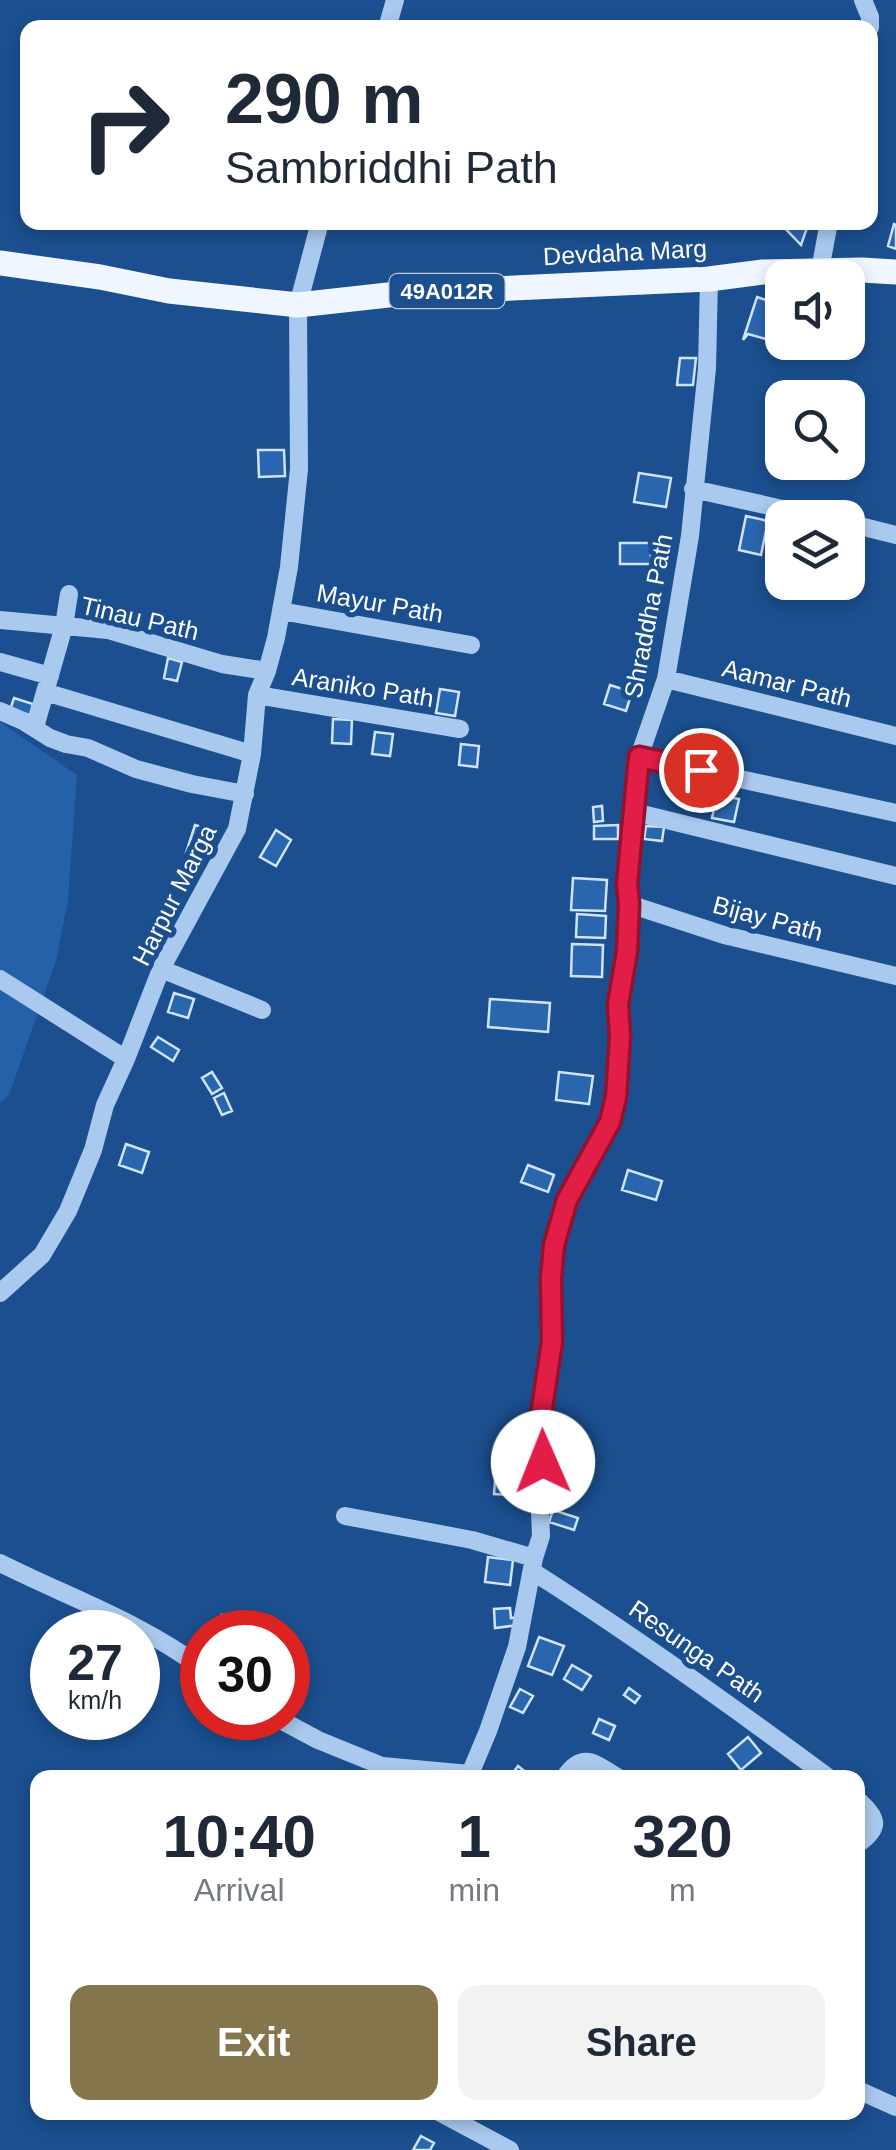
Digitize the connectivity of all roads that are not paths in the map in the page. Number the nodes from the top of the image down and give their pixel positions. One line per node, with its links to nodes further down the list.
1 (318, 230): 9 (street, Harpur Marga)
2 (828, 230): 3 (street)
3 (822, 260)
4 (0, 263): 9 (main road, Devdaha Marg / 49A012R)
5 (865, 271): 7 (main road, Devdaha Marg / 49A012R)
6 (765, 272): 8 (main road, Devdaha Marg / 49A012R)
7 (896, 272)
8 (709, 279): 9 (main road, Devdaha Marg / 49A012R); 10 (street, Shraddha Path)
9 (298, 305): 15 (street, Harpur Marga)
10 (693, 489): 11 (street); 21 (street, Shraddha Path)
11 (765, 505)
12 (865, 527): 13 (street)
13 (896, 534)
14 (69, 594): 17 (street)
15 (281, 611): 18 (street, Mayur Path); 20 (street, Harpur Marga)
16 (0, 620): 17 (street, Tinau Path)
17 (64, 626): 20 (street, Tinau Path); 22 (street)
18 (471, 645)
19 (0, 662): 22 (street)
20 (267, 671): 23 (street, Harpur Marga)
21 (666, 679): 27 (street, Aamar Path); 29 (street, Shraddha Path)
22 (48, 684): 25 (street); 28 (street)
23 (256, 694): 26 (street, Araniko Path); 28 (street, Harpur Marga)
24 (0, 712): 25 (street)
25 (34, 727): 30 (street)
26 (460, 729)
27 (896, 736)
28 (252, 754): 30 (street, Harpur Marga)
29 (639, 757): 31 (street, Shraddha Path); 32 (street)
30 (245, 794): 35 (street, Harpur Marga)
31 (634, 812): 33 (street); 34 (street, Shraddha Path)
32 (896, 813)
33 (896, 876)
34 (629, 904): 36 (street, Bijay Path); 43 (street, Shraddha Path)
35 (161, 969): 38 (street); 39 (street, Harpur Marga)
36 (896, 976)
37 (0, 979): 39 (street)
38 (262, 1010)
39 (126, 1060): 40 (street, Harpur Marga)
40 (0, 1294)
41 (344, 1516): 43 (street, Resunga Path)
42 (0, 1563): 44 (street)
43 (533, 1564): 47 (street, Shraddha Path); 50 (street, Resunga Path)
44 (180, 1652)
45 (310, 1736): 46 (street)
46 (419, 1770)
47 (476, 1770)
48 (570, 1770): 49 (street)
49 (603, 1770)
50 (817, 1770)
51 (865, 1807): 52 (street)
52 (865, 1839)
53 (865, 2093): 54 (street)
54 (896, 2108)
55 (455, 2120): 56 (street)
56 (510, 2150)

